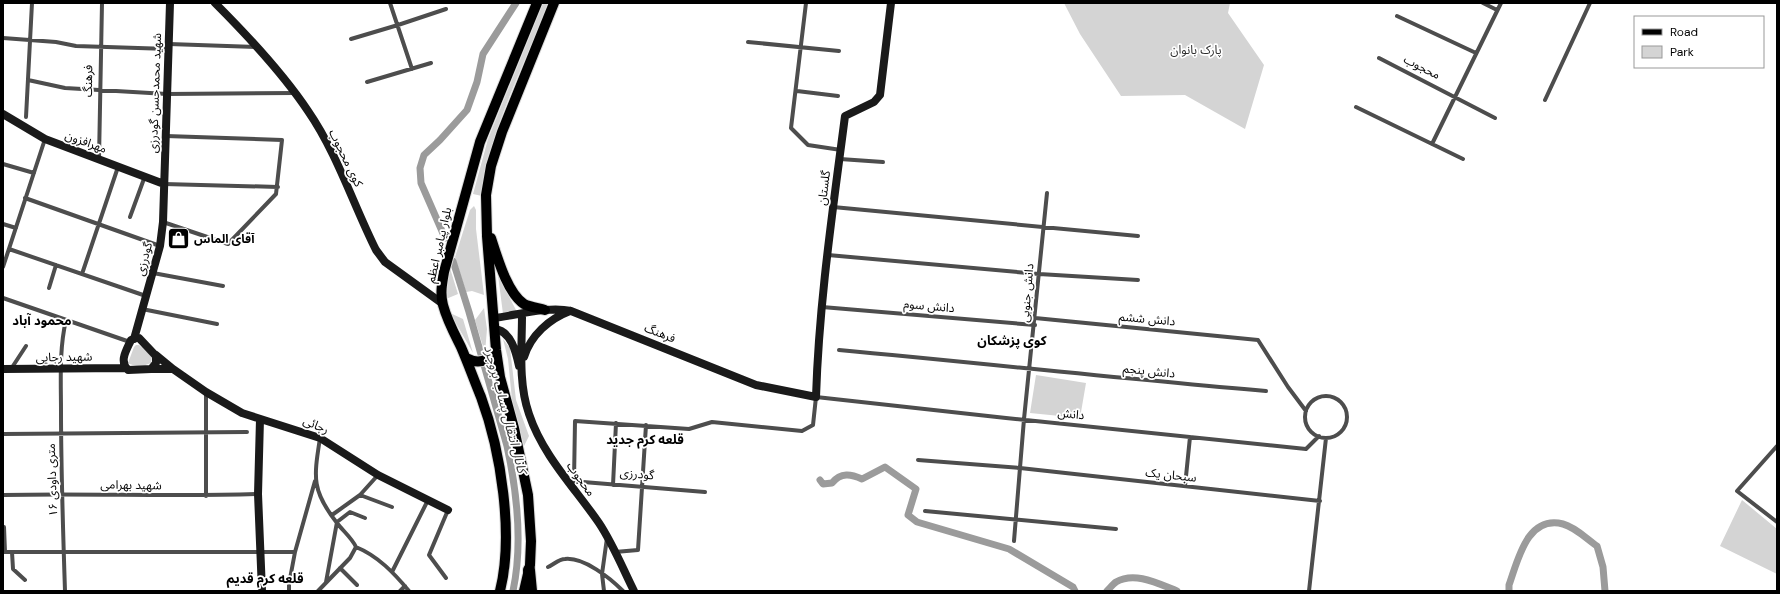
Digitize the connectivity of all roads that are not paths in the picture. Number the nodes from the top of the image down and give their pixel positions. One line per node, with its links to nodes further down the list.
1 (32, 3): 21 (street)
2 (102, 3): 24 (street, فرهنگ)
3 (170, 3): 23 (street, شهید محمدحسن گودرزی)
4 (215, 3): 17 (street, کوی محجوب)
5 (224, 3): 17 (street)
6 (390, 3): 18 (street)
7 (537, 3): 83 (main road, بلوار پیامبر اعظم)
8 (554, 3): 64 (main road)
9 (806, 3): 26 (street)
10 (891, 3): 48 (street, گلستان)
11 (1483, 3): 15 (street)
12 (1501, 3): 15 (street)
13 (1590, 3): 40 (street)
14 (446, 9): 18 (street)
15 (1498, 10): 28 (street)
16 (1397, 16): 28 (street)
17 (229, 17): 25 (street, کوی محجوب)
18 (398, 25): 20 (street); 31 (street)
19 (3, 38): 21 (street)
20 (351, 39)
21 (30, 40): 24 (street); 32 (street)
22 (748, 42): 26 (street)
23 (169, 46): 24 (street); 25 (street); 36 (street, شهید محمدحسن گودرزی)
24 (101, 47): 34 (street, فرهنگ)
25 (256, 47): 37 (street, کوی محجوب)
26 (801, 47): 27 (street); 35 (street)
27 (839, 51)
28 (1476, 52): 39 (street)
29 (1379, 58): 39 (street, محجوب)
30 (431, 63): 31 (street)
31 (412, 69): 33 (street)
32 (28, 80): 34 (street); 43 (street)
33 (367, 82)
34 (100, 90): 36 (street); 49 (street, فرهنگ)
35 (797, 91): 38 (street); 48 (street)
36 (167, 94): 37 (street); 45 (street, شهید محمدحسن گودرزی)
37 (295, 94): 83 (street, کوی محجوب)
38 (838, 96)
39 (1454, 98): 44 (street, محجوب); 47 (street)
40 (1545, 100)
41 (1356, 107): 47 (street)
42 (3, 114): 46 (street, مهرافزون)
43 (26, 117)
44 (1495, 118)
45 (166, 136): 57 (street, شهید محمدحسن گودرزی); 58 (street)
46 (45, 139): 49 (street, مهرافزون); 55 (street)
47 (1432, 144): 50 (street)
48 (841, 150): 51 (street, گلستان)
49 (99, 159): 54 (street, مهرافزون)
50 (1463, 159)
51 (840, 160): 52 (street); 61 (street, گلستان)
52 (883, 162)
53 (3, 164): 55 (street)
54 (118, 166): 56 (street, مهرافزون); 66 (street)
55 (34, 173): 60 (street)
56 (145, 176): 57 (street, مهرافزون); 62 (street)
57 (164, 184): 58 (street); 63 (street, گودرزی)
58 (278, 187): 63 (street)
59 (1047, 193): 67 (street, دانش جنوبی)
60 (25, 198): 66 (street); 68 (street)
61 (834, 207): 67 (street); 72 (street, گلستان)
62 (130, 217)
63 (163, 222): 70 (street, گودرزی)
64 (486, 223): 86 (main road); 91 (main road)
65 (3, 224): 68 (street)
66 (99, 224): 70 (street); 76 (street)
67 (1044, 226): 69 (street); 77 (street, دانش جنوبی)
68 (16, 228): 71 (street)
69 (1138, 236)
70 (160, 246): 75 (street, گودرزی)
71 (9, 249): 73 (street); 74 (street)
72 (827, 255): 77 (street); 84 (street, گلستان)
73 (56, 265): 76 (street); 80 (street)
74 (3, 267)
75 (153, 273): 79 (street); 81 (street, گودرزی)
76 (82, 274): 81 (street)
77 (1039, 274): 78 (street); 89 (street, دانش جنوبی)
78 (1138, 280)
79 (223, 286)
80 (49, 288)
81 (146, 296): 85 (street, گودرزی)
82 (3, 298): 90 (street)
83 (443, 304): 99 (main road, بلوار پیامبر اعظم)
84 (822, 307): 93 (street, دانش سوم); 109 (street, گلستان)
85 (142, 309): 92 (street); 94 (street, گودرزی)
86 (545, 310): 87 (street, فرهنگ); 88 (street, فرهنگ)
87 (571, 311): 106 (street); 109 (street, فرهنگ)
88 (522, 315): 91 (street, فرهنگ); 106 (street)
89 (1035, 318): 93 (street, دانش جنوبی); 110 (street, دانش ششم)
90 (66, 320): 94 (street); 103 (street, ۱۶ متری داودی)
91 (494, 323): 96 (main road); 106 (street)
92 (217, 324)
93 (1035, 325): 100 (street, دانش جنوبی)
94 (132, 341): 98 (street); 101 (street)
95 (26, 346): 102 (street)
96 (496, 350): 99 (main road); 161 (main road)
97 (839, 350): 100 (street, دانش پنجم)
98 (156, 355): 104 (street); 105 (street, رجائی)
99 (466, 358): 175 (main road, بلوار پیامبر اعظم)
100 (1030, 367): 107 (street, دانش پنجم); 112 (street, دانش جنوبی)
101 (126, 368): 103 (street, شهید رجایی); 104 (street)
102 (7, 369): 103 (street, شهید رجایی)
103 (61, 369): 118 (street, ۱۶ متری داودی)
104 (151, 369): 105 (street)
105 (172, 369): 108 (street, رجائی)
106 (522, 376): 128 (street, محجوب)
107 (1266, 391)
108 (206, 392): 111 (street, رجائی); 115 (street)
109 (816, 396): 112 (street, دانش); 114 (street)
110 (1306, 411): 119 (street); 122 (street)
111 (260, 419): 121 (street, رجائی); 134 (street)
112 (1024, 419): 120 (street, دانش); 125 (street, دانش جنوبی)
113 (616, 423): 114 (street); 128 (street); 129 (street)
114 (646, 425): 131 (street)
115 (206, 432): 116 (street); 118 (street); 137 (street)
116 (247, 432)
117 (3, 434): 118 (street)
118 (61, 434): 133 (street, ۱۶ متری داودی)
119 (1319, 436): 120 (street, دانش); 122 (street)
120 (1190, 437): 130 (street)
121 (320, 438): 126 (street, رجائی); 127 (street)
122 (1326, 438): 139 (street)
123 (1777, 446): 147 (street)
124 (918, 460): 125 (street, سبحان یک)
125 (1020, 468): 130 (street, سبحان یک); 145 (street, دانش جنوبی)
126 (378, 475): 136 (street); 138 (street, رجائی)
127 (315, 480): 143 (street); 157 (street)
128 (570, 481): 129 (street, گودرزی); 150 (street, محجوب)
129 (613, 484): 131 (street, گودرزی)
130 (1184, 486): 139 (street, سبحان یک)
131 (642, 487): 132 (street, گودرزی); 158 (street)
132 (705, 492)
133 (63, 493): 135 (street, شهید بهرامی); 137 (street, شهید بهرامی); 153 (street, ۱۶ متری داودی)
134 (258, 494): 137 (street, شهید بهرامی); 154 (street)
135 (3, 495)
136 (360, 495): 140 (street); 143 (street)
137 (206, 496)
138 (428, 500): 141 (street, رجائی); 162 (street)
139 (1320, 501): 181 (street)
140 (392, 507)
141 (448, 510): 164 (street)
142 (925, 511): 145 (street)
143 (332, 516): 146 (street)
144 (365, 518): 146 (street)
145 (1016, 519): 149 (street); 151 (street, دانش جنوبی)
146 (337, 522): 152 (street); 166 (street)
147 (1777, 522)
148 (4, 527): 155 (street)
149 (1116, 529)
150 (607, 538): 158 (street, محجوب); 163 (street)
151 (1014, 541)
152 (355, 545): 160 (street); 162 (street)
153 (64, 551): 154 (street); 156 (street); 169 (street, ۱۶ متری داودی)
154 (261, 551): 157 (street); 170 (street)
155 (4, 552): 156 (street)
156 (12, 552): 165 (street)
157 (295, 552): 171 (street)
158 (615, 552): 180 (street, محجوب)
159 (548, 567): 163 (street)
160 (340, 568): 166 (street); 167 (street)
161 (529, 570): 176 (main road); 177 (highway)
162 (392, 572): 168 (street)
163 (602, 574): 178 (street); 179 (street)
164 (446, 578)
165 (24, 580)
166 (326, 582): 172 (street)
167 (357, 585)
168 (405, 586): 173 (street); 174 (street)
169 (65, 591)
170 (262, 591)
171 (289, 591)
172 (318, 591)
173 (400, 591)
174 (409, 591)
175 (500, 591)
176 (524, 591)
177 (531, 591)
178 (604, 591)
179 (623, 591)
180 (634, 591)
181 (1309, 591)

